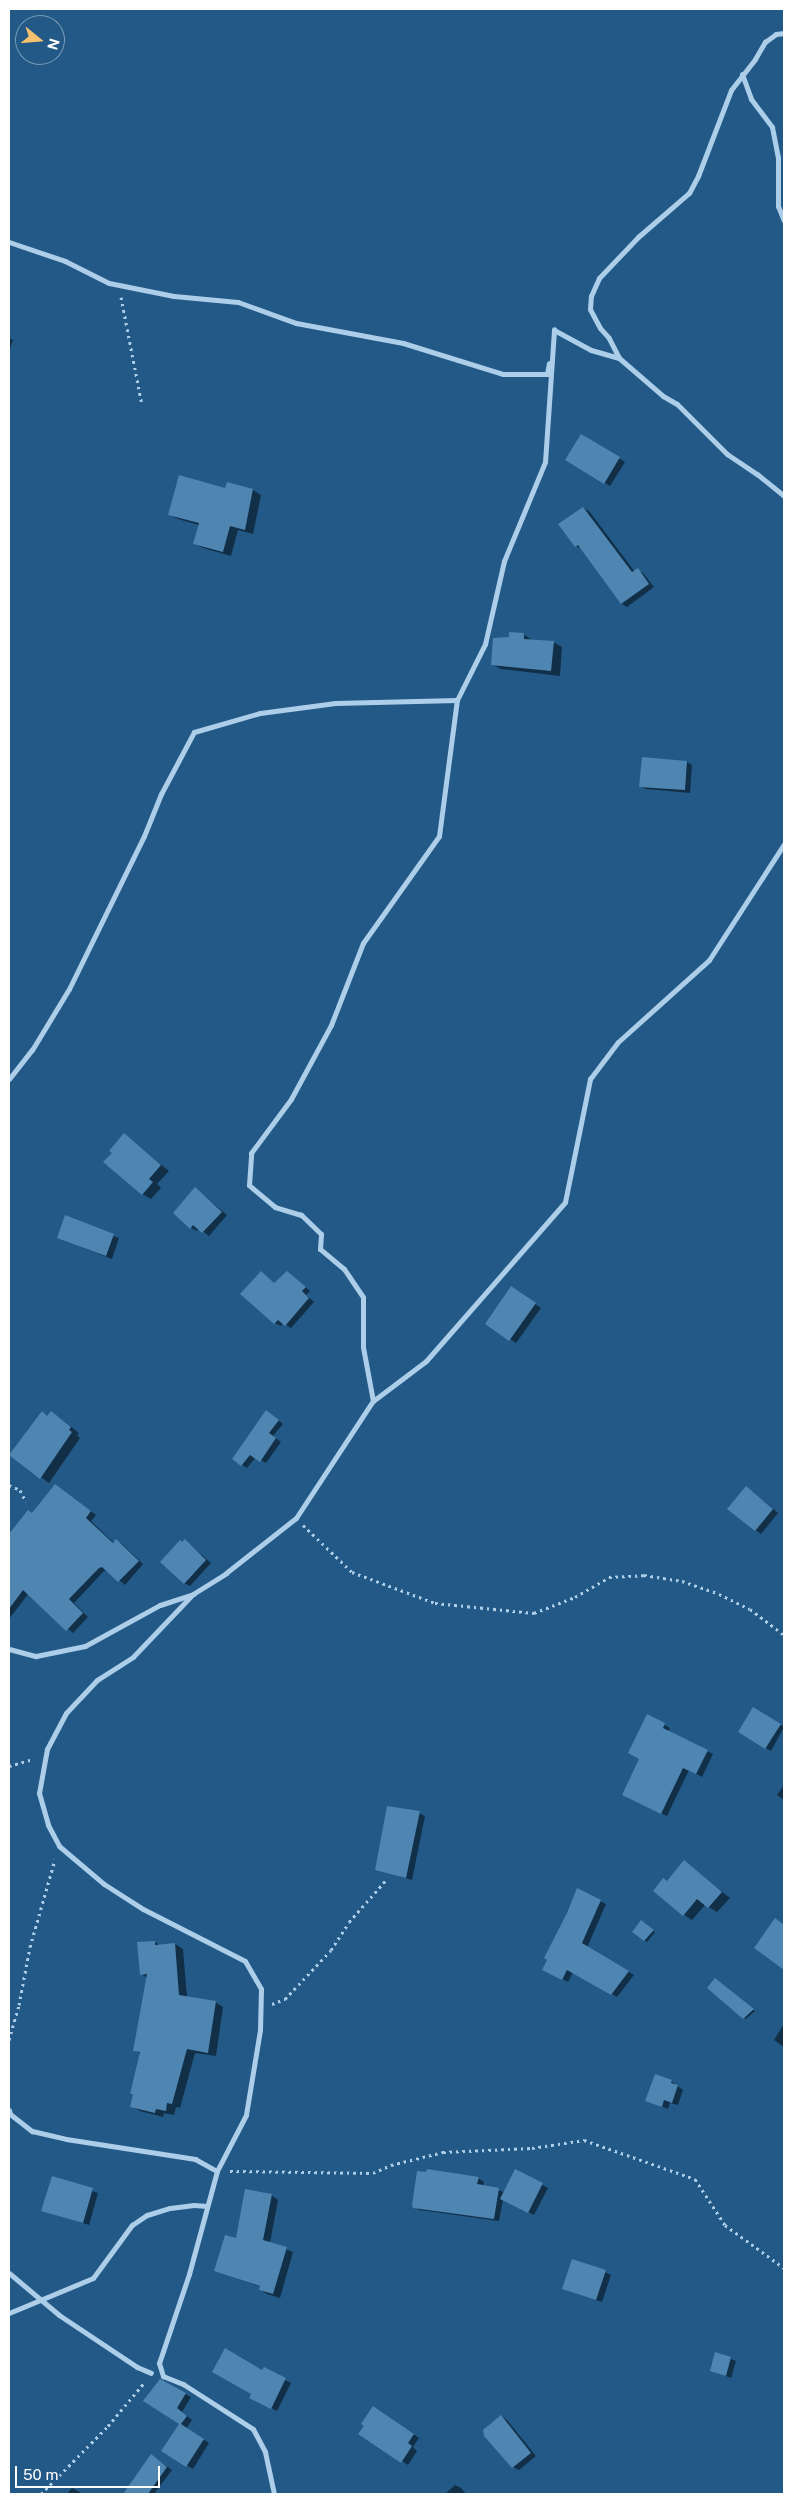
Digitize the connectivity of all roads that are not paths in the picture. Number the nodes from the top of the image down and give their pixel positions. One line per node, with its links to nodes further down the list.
1 (784, 33): 2 (street)
2 (742, 74): 3 (street); 6 (street)
3 (784, 221)
4 (9, 242): 5 (street)
5 (554, 329): 6 (street); 8 (street)
6 (619, 358): 7 (street)
7 (784, 496)
8 (457, 700): 10 (street); 11 (street)
9 (784, 844): 11 (street)
10 (9, 1080)
11 (373, 1401): 12 (street)
12 (193, 1594): 13 (street); 15 (street)
13 (9, 1650)
14 (9, 2110): 15 (street)
15 (217, 2171): 16 (street)
16 (207, 2206): 18 (street); 21 (street)
17 (9, 2272): 18 (street)
18 (42, 2300): 19 (street); 20 (street)
19 (9, 2312)
20 (151, 2373)
21 (274, 2494)

